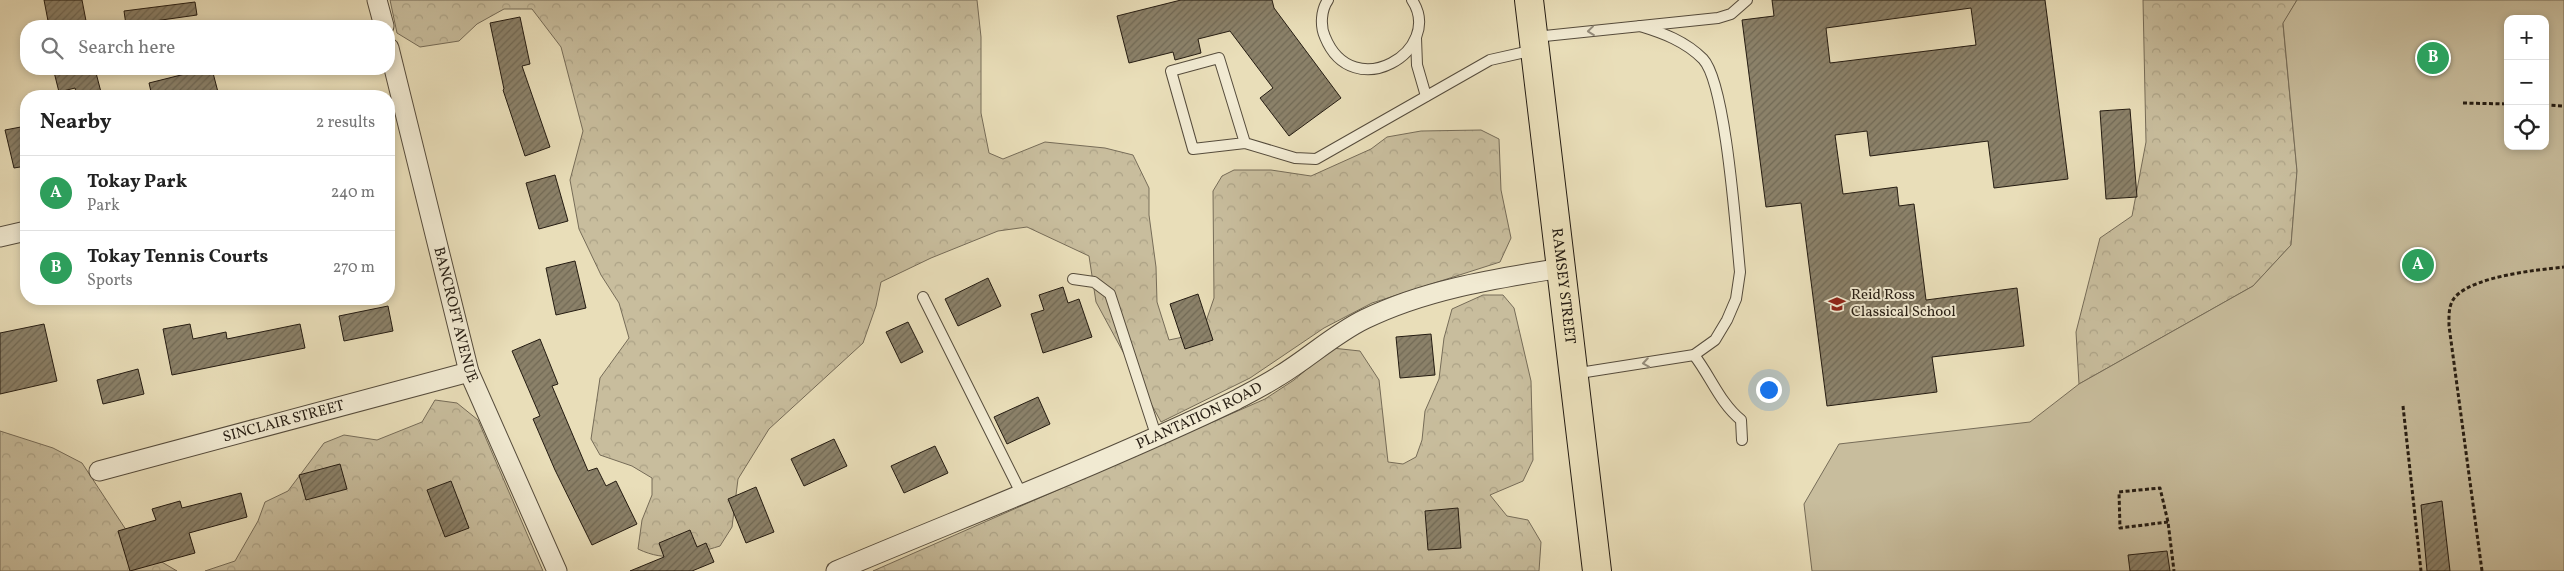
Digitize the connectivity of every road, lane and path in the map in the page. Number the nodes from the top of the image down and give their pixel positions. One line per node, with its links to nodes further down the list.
1 (377, 0): 6 (street)
2 (1328, 0): 8 (lane)
3 (1412, 0): 8 (lane)
4 (1529, 0): 9 (main road, RAMSEY STREET)
5 (1747, 0): 7 (lane)
6 (382, 20)
7 (1640, 26): 9 (lane, one-way to 9); 25 (lane)
8 (1416, 35): 12 (lane)
9 (1534, 44): 12 (lane); 21 (main road, RAMSEY STREET)
10 (392, 75): 11 (street, BANCROFT AVENUE)
11 (394, 90)
12 (1426, 96): 18 (lane)
13 (2463, 103): 14 (path)
14 (2504, 104)
15 (2549, 105): 16 (path)
16 (2564, 106)
17 (396, 108): 26 (street, BANCROFT AVENUE)
18 (1245, 143): 18 (lane)
19 (20, 232): 20 (street)
20 (0, 237)
21 (1561, 268): 27 (main road, RAMSEY STREET); 29 (street, PLANTATION ROAD)
22 (2564, 268): 39 (path)
23 (1073, 279): 29 (lane)
24 (923, 297): 32 (lane)
25 (1694, 355): 27 (lane, one-way to 27); 30 (lane)
26 (469, 372): 31 (street, SINCLAIR STREET); 35 (street, BANCROFT AVENUE)
27 (1573, 374): 36 (main road, RAMSEY STREET)
28 (2403, 406): 38 (path)
29 (1156, 435): 32 (street, PLANTATION ROAD)
30 (1742, 440)
31 (99, 471)
32 (1021, 493): 34 (street, PLANTATION ROAD)
33 (2168, 522): 33 (path); 37 (path)
34 (839, 570)
35 (557, 571)
36 (1597, 571)
37 (2174, 571)
38 (2421, 571)
39 (2482, 571)

